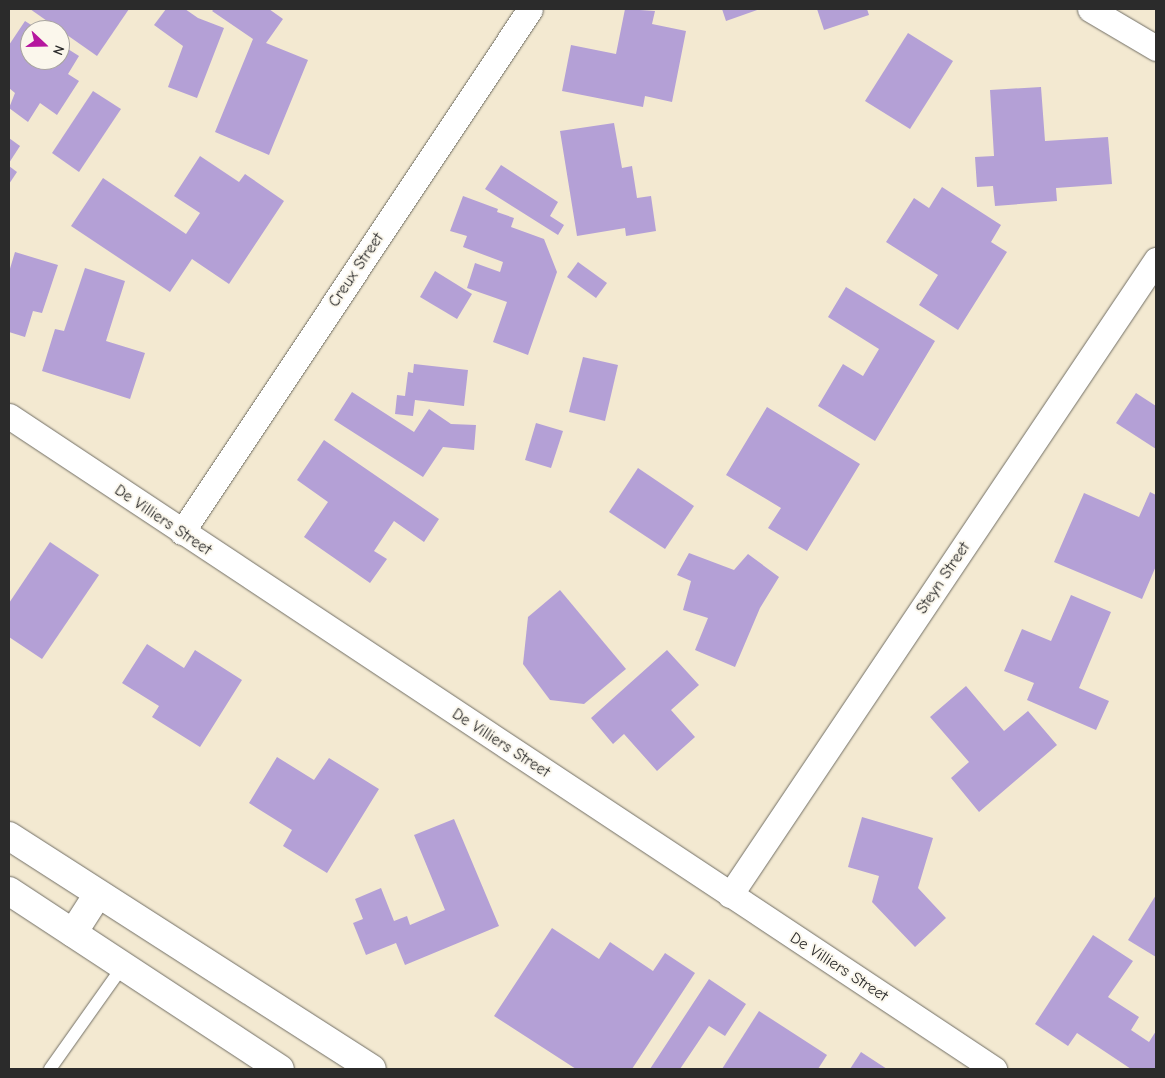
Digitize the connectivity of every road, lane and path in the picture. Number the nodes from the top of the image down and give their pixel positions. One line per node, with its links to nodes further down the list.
1 (530, 9): 6 (street, Creux Street)
2 (1090, 9): 3 (street)
3 (1156, 48)
4 (1156, 260): 10 (street, Steyn Street)
5 (9, 416): 6 (street, De Villiers Street)
6 (182, 532): 10 (street, De Villiers Street)
7 (9, 836): 9 (main road)
8 (9, 891): 11 (main road)
9 (98, 894): 11 (main road); 15 (main road)
10 (730, 895): 16 (street, De Villiers Street)
11 (72, 934): 12 (main road)
12 (123, 966): 13 (lane); 14 (main road)
13 (50, 1069)
14 (280, 1069)
15 (372, 1069)
16 (994, 1069)

